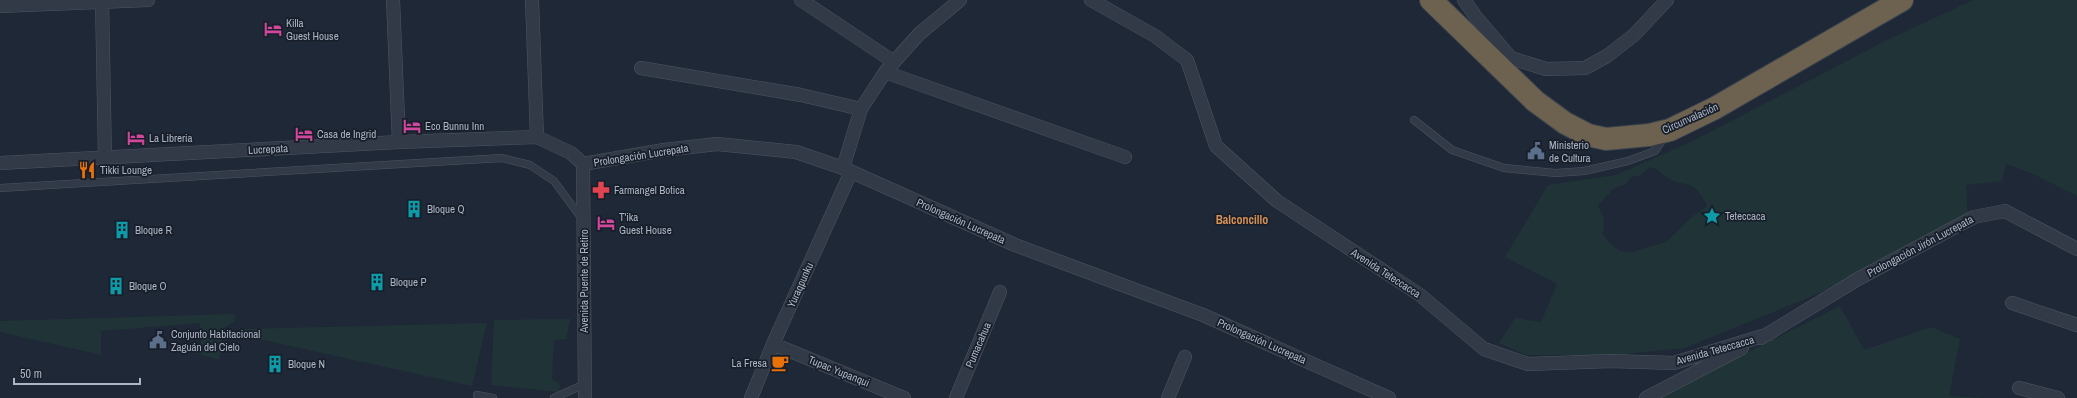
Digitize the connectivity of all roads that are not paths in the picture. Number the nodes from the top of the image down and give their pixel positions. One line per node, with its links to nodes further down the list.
1 (148, 0): 11 (street)
2 (393, 0): 19 (street)
3 (532, 0): 18 (street)
4 (801, 0): 13 (street)
5 (960, 0): 13 (street, Yuraqpunku)
6 (1091, 0): 31 (street, Avenida Teteccacca)
7 (1431, 0): 17 (highway, Circunvalación)
8 (1464, 0): 9 (street)
9 (1667, 0)
10 (1902, 0): 17 (highway, Circunvalación)
11 (102, 1): 12 (street); 20 (street)
12 (0, 6)
13 (890, 67): 15 (street, Yuraqpunku); 21 (street)
14 (641, 68): 15 (street)
15 (861, 109): 24 (street, Yuraqpunku)
16 (1414, 120): 17 (lane)
17 (1670, 130)
18 (537, 137): 19 (street, Lucrepata); 23 (street, Prolongación Lucrepata)
19 (399, 142): 20 (street, Lucrepata)
20 (105, 158): 22 (street, Lucrepata)
21 (1125, 158)
22 (0, 163)
23 (583, 164): 24 (street, Prolongación Lucrepata); 26 (street, Avenida Puente de Retiro)
24 (847, 170): 32 (street, Yuraqpunku); 44 (street, Prolongación Lucrepata)
25 (0, 188): 26 (lane)
26 (584, 220): 34 (street, Avenida Puente de Retiro)
27 (2077, 249): 31 (street, Prolongación Jirón Lucrepata)
28 (1000, 292): 42 (street, Pumacahua)
29 (2012, 303): 30 (street)
30 (2077, 325)
31 (1769, 334): 45 (street)
32 (773, 344): 40 (street, Yuraqpunku); 41 (street, Tupac Yupanqui)
33 (1185, 357): 43 (street)
34 (585, 384): 38 (lane); 39 (street, Avenida Puente de Retiro)
35 (2019, 388): 46 (street)
36 (477, 395): 37 (lane)
37 (493, 398)
38 (554, 398)
39 (585, 398)
40 (751, 398)
41 (904, 398)
42 (956, 398)
43 (1168, 398)
44 (1389, 398)
45 (1646, 398)
46 (2058, 398)

